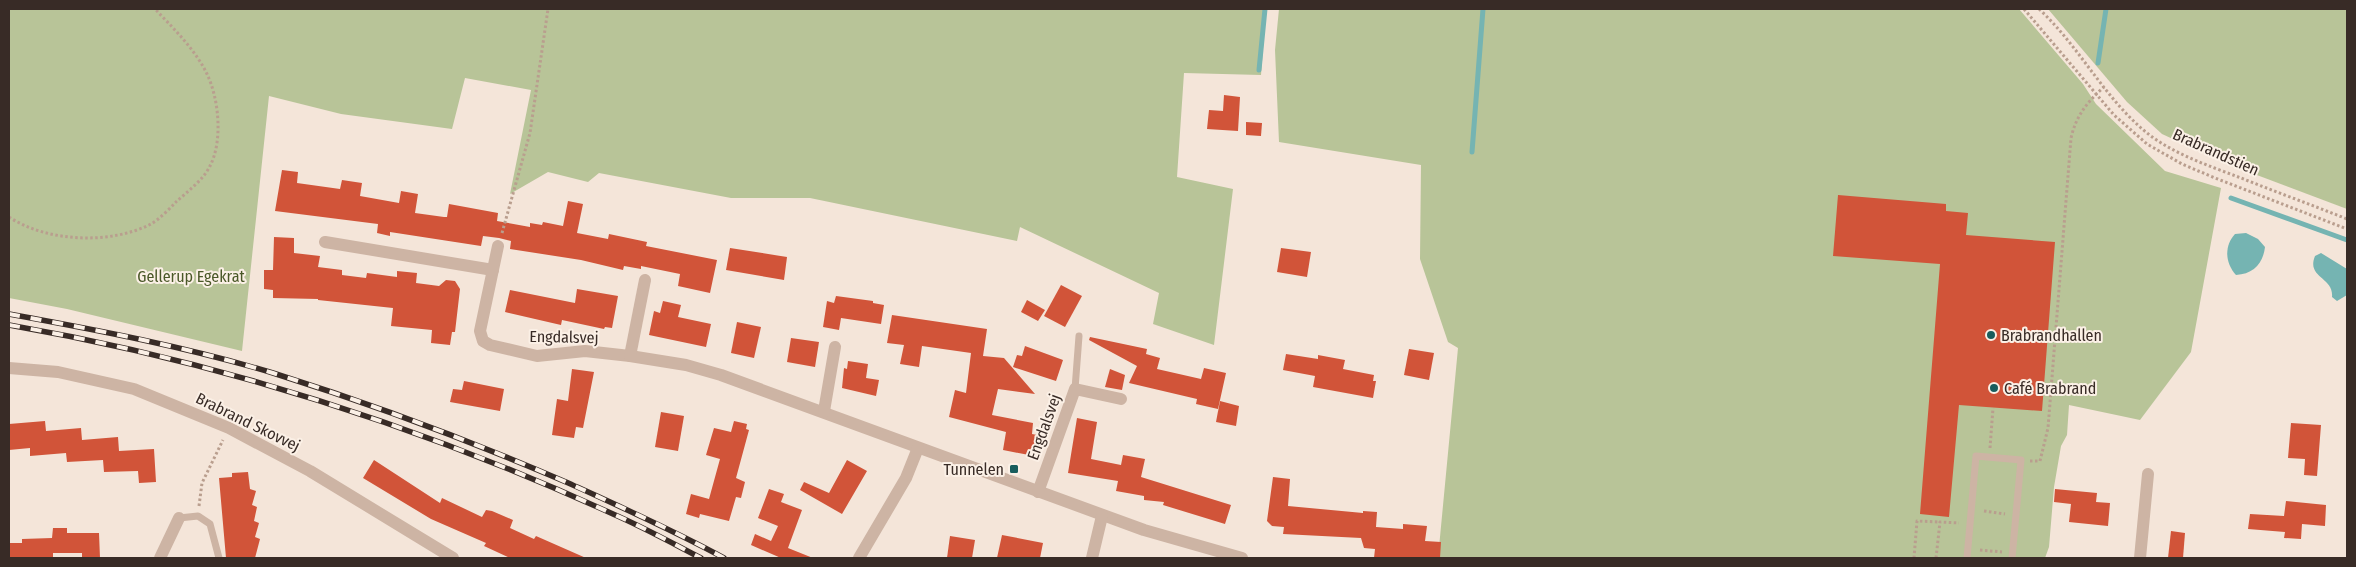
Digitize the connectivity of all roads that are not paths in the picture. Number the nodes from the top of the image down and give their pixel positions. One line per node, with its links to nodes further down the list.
1 (325, 242): 3 (street)
2 (498, 246): 3 (street, Engdalsvej)
3 (493, 270): 7 (street, Engdalsvej)
4 (645, 280): 7 (street)
5 (1079, 336): 9 (lane)
6 (835, 347): 11 (street)
7 (630, 356): 11 (street, Engdalsvej)
8 (9, 368): 20 (street, Brabrand Skovvej)
9 (1075, 389): 10 (street, Engdalsvej); 14 (street, Engdalsvej)
10 (1121, 399)
11 (824, 411): 12 (street, Engdalsvej)
12 (918, 448): 14 (street, Engdalsvej); 21 (street)
13 (2148, 474): 25 (street)
14 (1038, 492): 15 (street, Engdalsvej)
15 (1102, 516): 22 (street); 23 (street, Engdalsvej)
16 (179, 518): 18 (street); 19 (lane)
17 (2012, 556): 24 (lane)
18 (160, 558)
19 (219, 558)
20 (453, 558)
21 (859, 558)
22 (1092, 558)
23 (1239, 558)
24 (1966, 558)
25 (2140, 558)

